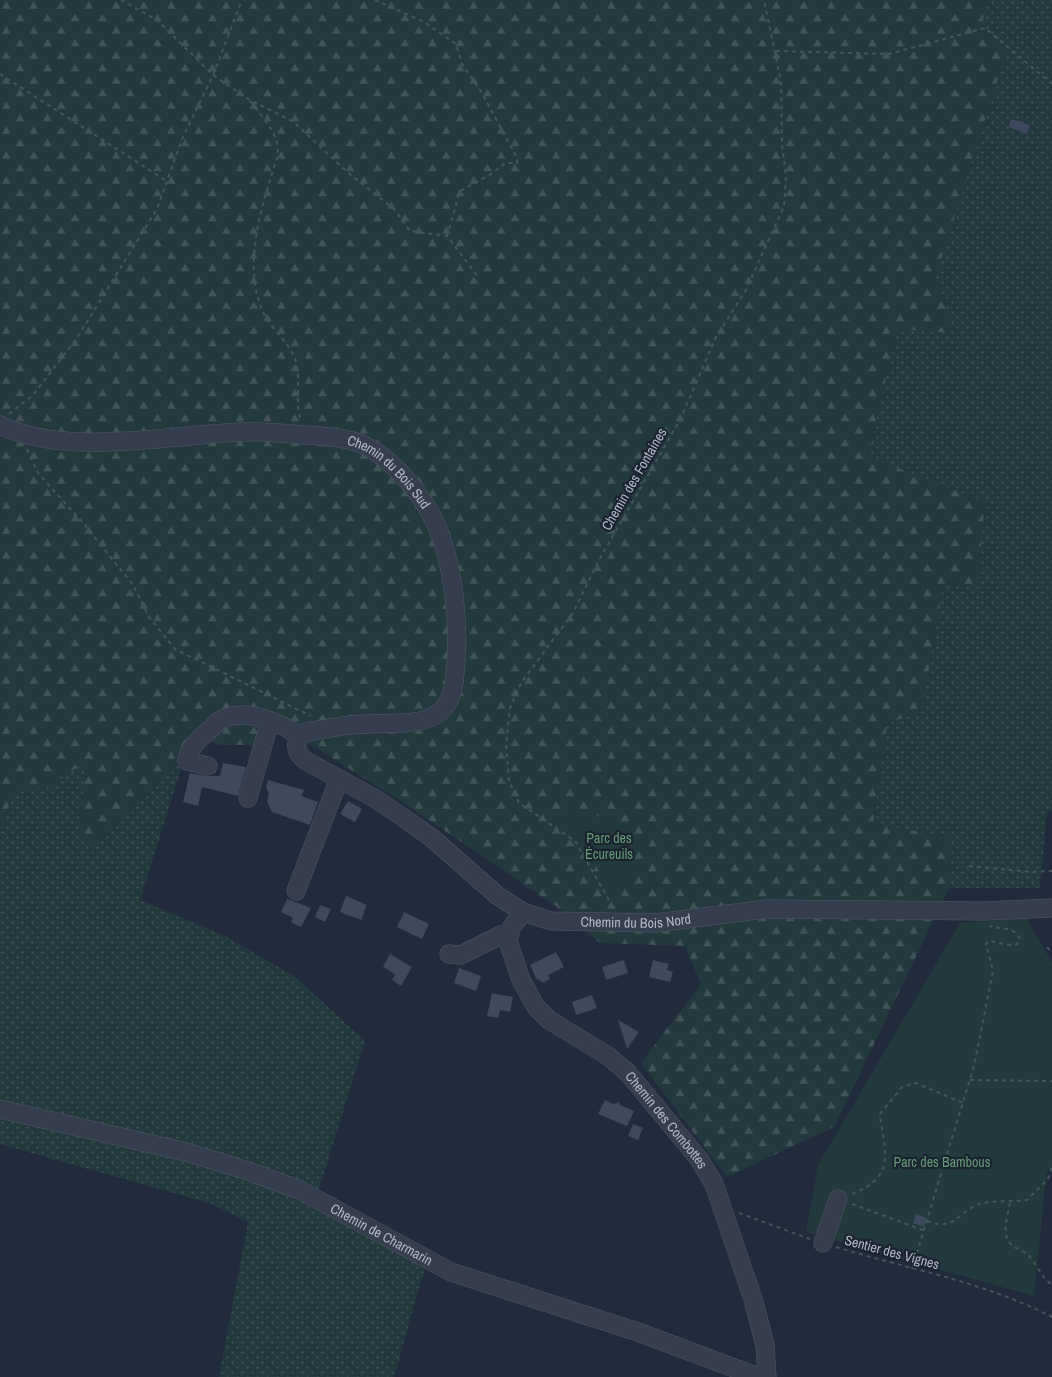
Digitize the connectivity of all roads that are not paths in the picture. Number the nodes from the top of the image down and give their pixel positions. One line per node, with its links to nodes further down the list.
1 (3, 421): 3 (street, Chemin du Bois Sud)
2 (274, 722): 3 (street); 4 (street); 6 (street)
3 (302, 734): 5 (street, Chemin du Bois Nord)
4 (208, 766)
5 (339, 779): 7 (street); 9 (street, Chemin du Bois Nord)
6 (248, 798)
7 (296, 891)
8 (1052, 908): 9 (street, Chemin du Bois Nord)
9 (523, 912): 10 (street)
10 (508, 935): 11 (street); 16 (street, Chemin des Combottes)
11 (449, 954)
12 (0, 1109): 15 (street, Chemin de Charmarin)
13 (838, 1199): 14 (street)
14 (822, 1243)
15 (758, 1377)
16 (766, 1377)

